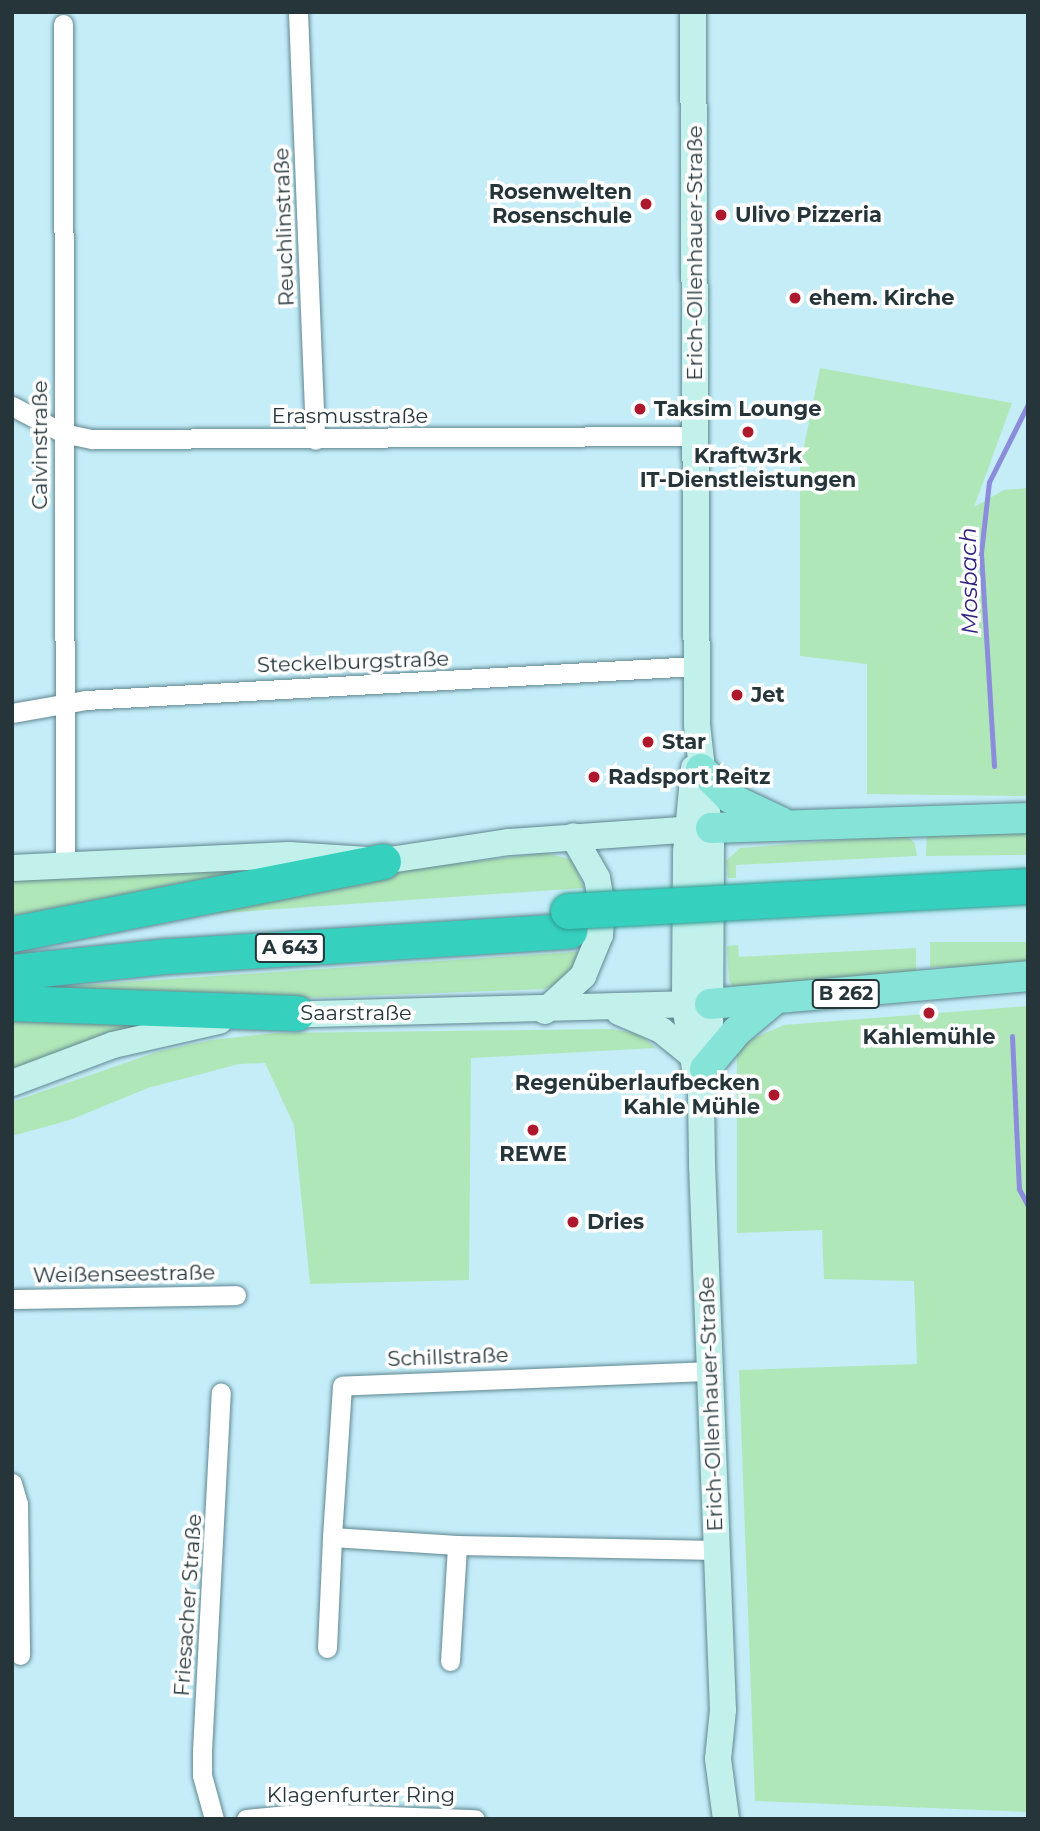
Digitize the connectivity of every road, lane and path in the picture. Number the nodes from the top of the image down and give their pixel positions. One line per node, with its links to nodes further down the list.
1 (298, 12): 7 (street, Reuchlinstraße)
2 (693, 12): 6 (street, Erich-Ollenhauer-Straße)
3 (63, 24): 5 (street, Calvinstraße)
4 (12, 406): 5 (street, Erasmusstraße)
5 (63, 433): 7 (street, Erasmusstraße); 9 (street, Calvinstraße)
6 (695, 436): 7 (street, Erasmusstraße); 8 (street, Erich-Ollenhauer-Straße)
7 (315, 440)
8 (697, 666): 9 (street, Steckelburgstraße); 11 (street, Erich-Ollenhauer-Straße)
9 (61, 705): 10 (street, Steckelburgstraße); 17 (street, Calvinstraße)
10 (12, 713)
11 (699, 758): 13 (main road); 14 (street, Erich-Ollenhauer-Straße)
12 (1028, 818): 13 (main road)
13 (799, 825): 14 (main road)
14 (699, 829): 15 (street); 28 (street, Erich-Ollenhauer-Straße)
15 (573, 836): 16 (street); 30 (street)
16 (383, 861): 17 (street); 22 (highway)
17 (65, 865): 18 (street)
18 (12, 868)
19 (1028, 886): 21 (highway, A 643, bridge)
20 (1028, 908): 21 (highway, A 643)
21 (569, 921): 23 (highway, A 643); 24 (highway, A 643)
22 (12, 934)
23 (12, 950)
24 (12, 972)
25 (1028, 976): 26 (main road, B 262)
26 (774, 1000): 28 (main road, B 262); 32 (main road)
27 (12, 1003): 31 (highway)
28 (697, 1004): 29 (street, Saarstraße); 32 (street, Erich-Ollenhauer-Straße)
29 (611, 1009): 30 (street, Saarstraße); 32 (street)
30 (545, 1011): 31 (street, Saarstraße)
31 (297, 1013): 33 (street, Saarstraße)
32 (699, 1073): 36 (street, Erich-Ollenhauer-Straße)
33 (12, 1083)
34 (236, 1295): 35 (street, Weißenseestraße)
35 (12, 1299)
36 (709, 1371): 39 (street, Schillstraße); 41 (street, Erich-Ollenhauer-Straße)
37 (221, 1393): 46 (street, Friesacher Straße)
38 (12, 1483): 43 (street)
39 (332, 1537): 40 (street); 42 (street, Schillstraße)
40 (457, 1545): 41 (street); 44 (street)
41 (717, 1550): 49 (street, Erich-Ollenhauer-Straße)
42 (327, 1648)
43 (20, 1655)
44 (450, 1661)
45 (308, 1816): 47 (street, Klagenfurter Ring); 48 (street, Klagenfurter Ring)
46 (214, 1819)
47 (246, 1819)
48 (475, 1819)
49 (728, 1819)

